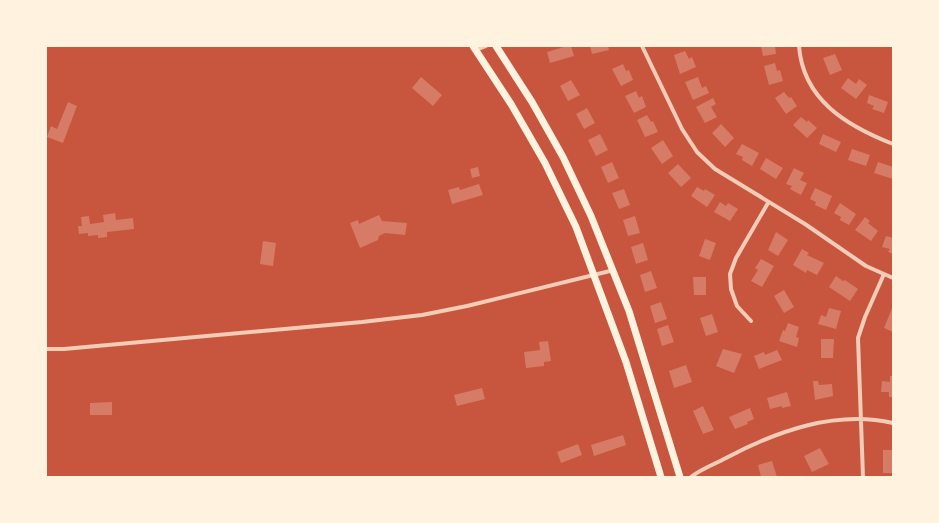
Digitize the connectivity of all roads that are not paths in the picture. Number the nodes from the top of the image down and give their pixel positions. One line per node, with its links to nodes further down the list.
1 (486, 46): 5 (street)
2 (496, 46): 8 (main road)
3 (642, 46): 7 (street)
4 (799, 46): 6 (street)
5 (474, 48): 10 (main road)
6 (893, 144)
7 (768, 203): 9 (street); 12 (street)
8 (614, 270): 10 (street); 17 (main road)
9 (884, 274): 11 (street); 14 (street)
10 (594, 275): 13 (street); 16 (main road)
11 (893, 278)
12 (751, 321)
13 (46, 349)
14 (861, 419): 15 (street); 18 (street); 19 (street)
15 (893, 423)
16 (661, 477)
17 (680, 477)
18 (691, 477)
19 (863, 477)

